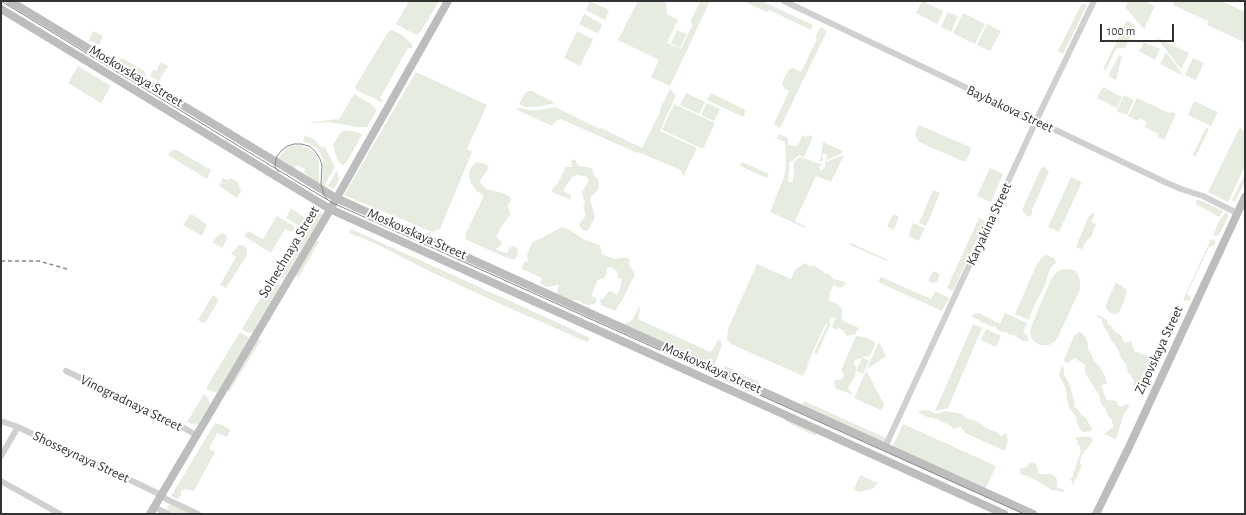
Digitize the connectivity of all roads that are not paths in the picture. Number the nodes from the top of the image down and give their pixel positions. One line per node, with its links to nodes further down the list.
1 (10, 1): 6 (street, Moskovskaya Street)
2 (448, 1): 12 (street, Solnechnaya Street)
3 (784, 1): 10 (street, Baybakova Street)
4 (1094, 1): 10 (street, Karyakina Street)
5 (1, 9): 8 (street, Moskovskaya Street)
6 (163, 94): 7 (street, Moskovskaya Street); 8 (street)
7 (176, 102): 9 (street); 12 (street, Moskovskaya Street)
8 (157, 104): 9 (street, Moskovskaya Street)
9 (170, 112): 13 (street, Moskovskaya Street)
10 (1036, 122): 14 (street, Baybakova Street); 31 (street, Karyakina Street)
11 (1245, 197): 14 (street, Zipovskaya Street)
12 (336, 198): 13 (street, Solnechnaya Street); 15 (street, Moskovskaya Street)
13 (330, 209): 17 (street, Moskovskaya Street); 27 (street, Solnechnaya Street)
14 (1237, 213): 43 (street, Zipovskaya Street)
15 (426, 239): 16 (street, Moskovskaya Street); 17 (street)
16 (435, 244): 18 (street); 19 (street, Moskovskaya Street)
17 (421, 250): 18 (street, Moskovskaya Street)
18 (430, 255): 22 (street, Moskovskaya Street)
19 (714, 369): 21 (street, Moskovskaya Street); 22 (street)
20 (66, 371): 27 (street, Vinogradnaya Street)
21 (722, 373): 23 (street); 26 (street, Moskovskaya Street)
22 (708, 381): 23 (street, Moskovskaya Street)
23 (717, 384): 29 (street, Moskovskaya Street)
24 (1, 421): 25 (street, Shosseynaya Street)
25 (18, 427): 32 (street); 36 (street, Shosseynaya Street)
26 (849, 431): 28 (street, Moskovskaya Street); 29 (street)
27 (196, 435): 36 (street, Solnechnaya Street)
28 (857, 435): 30 (street); 31 (street, Moskovskaya Street)
29 (843, 442): 30 (street, Moskovskaya Street)
30 (852, 446): 34 (street, Moskovskaya Street)
31 (885, 447): 33 (street, Moskovskaya Street)
32 (1, 456)
33 (924, 465): 34 (street); 42 (street, Moskovskaya Street)
34 (919, 476): 41 (street, Moskovskaya Street)
35 (1, 481): 38 (street)
36 (161, 495): 37 (street, Solnechnaya Street); 40 (street, Shosseynaya Street)
37 (152, 511): 39 (street)
38 (60, 514)
39 (168, 514)
40 (198, 514)
41 (1004, 514)
42 (1033, 514)
43 (1096, 514)

